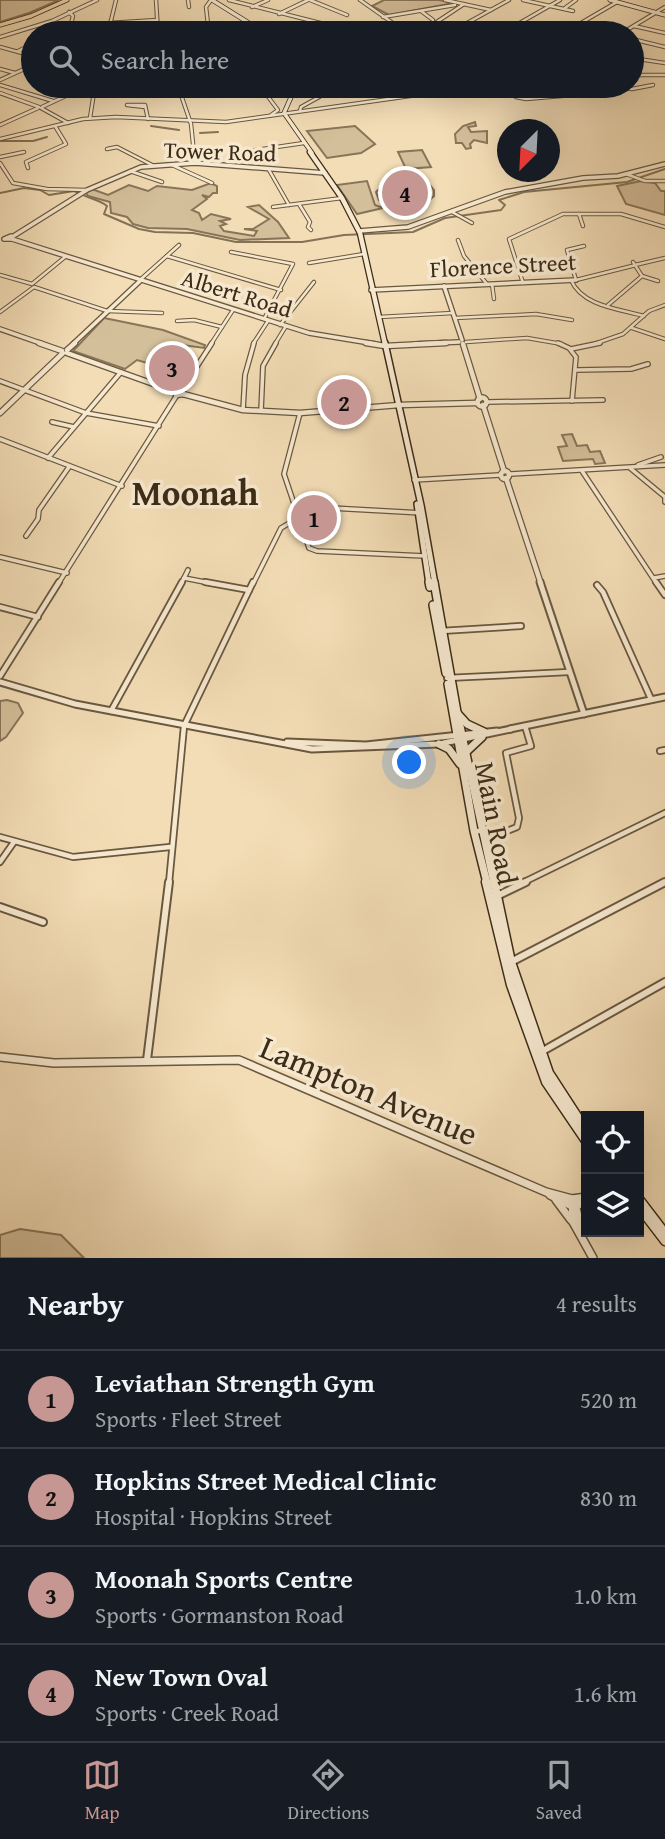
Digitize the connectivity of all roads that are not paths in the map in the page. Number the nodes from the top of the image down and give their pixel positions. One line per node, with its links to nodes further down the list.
1 (66, 0): 51 (highway)
2 (97, 0): 30 (street)
3 (116, 0): 40 (street)
4 (156, 0): 36 (street)
5 (188, 0): 23 (street)
6 (211, 0): 42 (street); 43 (main road)
7 (229, 0): 24 (street)
8 (236, 0): 24 (street)
9 (268, 0): 24 (street)
10 (309, 0): 32 (street); 33 (street)
11 (360, 0): 35 (street)
12 (445, 0): 20 (street)
13 (509, 0): 27 (street)
14 (523, 0): 22 (street)
15 (528, 0): 22 (street)
16 (561, 0): 22 (street)
17 (576, 0): 26 (street)
18 (610, 0): 19 (main road)
19 (617, 2): 31 (main road); 49 (street)
20 (464, 4): 27 (street); 46 (street)
21 (455, 5): 28 (street)
22 (551, 5): 26 (street); 48 (street)
23 (189, 7)
24 (249, 7): 32 (street)
25 (665, 7): 31 (street)
26 (565, 8): 29 (street)
27 (492, 10): 47 (street)
28 (420, 11): 35 (street); 37 (street)
29 (573, 11)
30 (69, 12): 38 (street); 39 (street)
31 (657, 12): 34 (main road); 50 (street)
32 (278, 14): 44 (street)
33 (346, 15)
34 (665, 15)
35 (383, 17): 45 (street)
36 (157, 20): 41 (street)
37 (433, 20)
38 (52, 21)
39 (70, 21)
40 (111, 21)
41 (141, 21)
42 (207, 21)
43 (245, 21)
44 (308, 21)
45 (389, 21)
46 (438, 21)
47 (472, 21)
48 (524, 21)
49 (584, 21)
50 (642, 21)
51 (1, 24)
52 (644, 28): 54 (street)
53 (21, 31): 55 (street)
54 (665, 33)
55 (0, 37)
56 (644, 42): 58 (street)
57 (0, 47): 60 (street)
58 (665, 47)
59 (21, 49): 60 (street)
60 (17, 51): 61 (street)
61 (21, 52)
62 (644, 60): 63 (street)
63 (665, 63)
64 (0, 69): 66 (street)
65 (21, 71): 66 (street)
66 (16, 73): 69 (street)
67 (644, 75): 68 (street)
68 (665, 75)
69 (0, 82): 72 (street)
70 (653, 85): 71 (street)
71 (644, 86)
72 (21, 90)
73 (0, 93): 83 (street)
74 (45, 98): 82 (street)
75 (60, 98): 82 (street)
76 (93, 98): 88 (street)
77 (182, 98): 91 (street)
78 (269, 98): 87 (street)
79 (291, 98): 86 (main road)
80 (319, 98): 85 (street)
81 (394, 98): 85 (street)
82 (53, 101): 83 (street)
83 (40, 107): 90 (street); 92 (street)
84 (145, 107): 89 (street)
85 (300, 111): 86 (street)
86 (284, 113): 87 (street); 95 (main road, Main Road)
87 (271, 115): 91 (street)
88 (89, 118): 89 (street); 90 (street)
89 (148, 119): 91 (street)
90 (68, 122): 93 (street)
91 (190, 123): 101 (street)
92 (0, 125)
93 (55, 126): 94 (street); 105 (street)
94 (0, 139)
95 (304, 143): 98 (street); 108 (main road, Main Road)
96 (107, 149): 104 (street)
97 (24, 152): 99 (street)
98 (242, 152)
99 (0, 157)
100 (0, 163): 113 (street)
101 (192, 163): 102 (street, Tower Road); 106 (street, Tower Road)
102 (173, 164): 104 (street, Tower Road); 112 (street)
103 (665, 164): 109 (street)
104 (154, 166): 107 (street, Tower Road)
105 (28, 167)
106 (269, 170): 108 (street, Tower Road); 116 (street)
107 (130, 171): 111 (street); 113 (street, Tower Road)
108 (325, 173): 114 (main road, Main Road)
109 (626, 174): 110 (street); 118 (street)
110 (665, 181)
111 (162, 182)
112 (212, 183)
113 (87, 190): 127 (street, Tower Road)
114 (342, 198): 115 (street); 126 (main road, Main Road)
115 (298, 204): 116 (street); 125 (street)
116 (289, 205): 117 (street)
117 (273, 207)
118 (456, 214): 121 (street); 126 (street)
119 (579, 214): 120 (street); 122 (street); 145 (street)
120 (642, 220): 123 (street); 124 (street)
121 (472, 223)
122 (583, 226)
123 (634, 227)
124 (665, 227)
125 (311, 230)
126 (360, 234): 133 (main road, Main Road)
127 (7, 238): 129 (street, Tower Road); 135 (street, Albert Road)
128 (458, 240): 146 (street)
129 (0, 244)
130 (178, 245): 134 (street)
131 (584, 246): 141 (street)
132 (231, 252): 150 (street)
133 (364, 254): 137 (street); 149 (main road, Main Road)
134 (167, 256): 142 (street); 150 (street)
135 (65, 257): 142 (street, Albert Road); 147 (street)
136 (665, 258): 138 (street, Florence Street)
137 (309, 263)
138 (635, 264): 140 (street); 141 (street, Florence Street)
139 (0, 275): 147 (street)
140 (642, 276): 143 (street); 152 (street)
141 (574, 280): 145 (street, Florence Street); 152 (street)
142 (140, 281): 154 (street, Albert Road); 155 (street)
143 (658, 281)
144 (314, 282): 164 (street)
145 (523, 283): 146 (street, Florence Street)
146 (490, 284): 148 (street, Florence Street); 151 (street)
147 (33, 286): 155 (street); 156 (street)
148 (444, 286): 149 (street, Florence Street); 158 (street)
149 (371, 289): 160 (main road, Main Road)
150 (281, 290): 161 (street)
151 (494, 299)
152 (608, 305): 159 (street)
153 (665, 306): 159 (street)
154 (233, 310): 161 (street, Albert Road); 165 (street)
155 (107, 311): 157 (street); 172 (street)
156 (0, 312)
157 (162, 313)
158 (454, 316): 160 (street); 162 (street); 169 (street)
159 (643, 316): 167 (street)
160 (379, 317): 170 (main road, Main Road)
161 (266, 320): 164 (street, Albert Road); 184 (street)
162 (572, 320)
163 (177, 321): 165 (street)
164 (283, 326): 170 (street, Albert Road); 185 (street)
165 (222, 327): 178 (street)
166 (0, 328): 172 (street)
167 (632, 328): 168 (street); 171 (street)
168 (665, 339)
169 (462, 342): 170 (street, Albert Road); 171 (street, Albert Road); 180 (street)
170 (385, 346): 183 (main road, Main Road)
171 (571, 349): 174 (street)
172 (65, 352): 175 (street); 177 (street)
173 (648, 364): 174 (street)
174 (577, 369): 181 (street)
175 (121, 372): 178 (street); 188 (street)
176 (0, 381): 177 (street)
177 (24, 390): 186 (street); 188 (street)
178 (179, 393): 184 (street); 190 (street)
179 (603, 400): 181 (street)
180 (478, 401): 182 (street); 183 (street)
181 (572, 401): 182 (street)
182 (485, 404): 200 (street)
183 (400, 405): 187 (street); 201 (main road, Main Road)
184 (243, 410): 185 (street)
185 (261, 411): 187 (street)
186 (0, 413)
187 (300, 413): 204 (street)
188 (86, 414): 190 (street); 191 (street)
189 (52, 422): 191 (street)
190 (159, 426): 202 (street)
191 (75, 427): 194 (street)
192 (0, 439): 194 (street)
193 (663, 456): 195 (street); 198 (street)
194 (48, 458): 197 (street)
195 (659, 465): 196 (street); 198 (street)
196 (665, 465)
197 (69, 467): 202 (street); 207 (street)
198 (631, 467): 199 (street); 203 (street)
199 (582, 470): 200 (street); 214 (street)
200 (505, 474): 201 (street); 222 (street)
201 (414, 480): 205 (main road, Main Road)
202 (122, 486): 211 (street)
203 (665, 500)
204 (295, 506): 205 (street); 206 (street)
205 (420, 513): 208 (main road, Main Road)
206 (298, 518): 208 (street); 216 (street)
207 (26, 536)
208 (427, 556): 221 (main road, Main Road)
209 (0, 557): 211 (street)
210 (188, 570): 213 (street)
211 (67, 573): 219 (street)
212 (665, 576): 214 (street)
213 (184, 578): 216 (street); 228 (street)
214 (654, 578): 217 (street)
215 (597, 585): 227 (street)
216 (248, 590): 231 (street)
217 (665, 595)
218 (0, 607): 219 (street)
219 (38, 617): 223 (street)
220 (521, 626): 221 (street)
221 (440, 631): 224 (main road, Main Road)
222 (569, 672): 224 (street); 230 (street)
223 (0, 677)
224 (449, 678): 229 (main road, Main Road); 234 (main road, Main Road)
225 (0, 682): 228 (street)
226 (665, 696): 227 (street)
227 (651, 699): 230 (street)
228 (111, 711): 231 (street)
229 (457, 712): 233 (main road); 234 (main road, Main Road)
230 (584, 714): 232 (street)
231 (184, 726): 235 (street); 243 (street)
232 (525, 726): 233 (street); 240 (street)
233 (483, 735): 234 (street); 237 (main road)
234 (460, 739): 235 (street); 236 (street); 237 (main road, Main Road); 238 (main road, Main Road)
235 (263, 740): 236 (street)
236 (439, 744): 238 (main road)
237 (466, 752): 240 (main road, Main Road)
238 (464, 776): 240 (main road, Main Road)
239 (665, 813): 246 (street)
240 (477, 831): 246 (main road, Main Road)
241 (0, 837): 242 (street)
242 (14, 842): 243 (street); 244 (street)
243 (170, 847): 253 (street)
244 (0, 862)
245 (665, 882): 249 (street)
246 (491, 897): 249 (main road, Main Road)
247 (0, 907): 248 (street)
248 (43, 922)
249 (507, 962): 251 (main road, Main Road)
250 (665, 982): 251 (street)
251 (537, 1053): 254 (main road, Main Road); 255 (main road, Main Road)
252 (0, 1057): 253 (street, Lampton Avenue)
253 (147, 1060): 256 (street, Lampton Avenue)
254 (581, 1123)
255 (581, 1134)
256 (546, 1192): 257 (street, Lampton Avenue); 259 (street, Lampton Avenue)
257 (554, 1198): 259 (street, Lampton Avenue); 263 (street)
258 (581, 1199): 259 (street, Lampton Avenue)
259 (573, 1203): 260 (street, Lampton Avenue); 263 (street); 265 (street)
260 (581, 1204)
261 (644, 1206): 264 (main road)
262 (644, 1214): 266 (main road)
263 (575, 1225): 265 (street)
264 (665, 1233)
265 (584, 1241): 267 (street)
266 (665, 1241)
267 (593, 1258)

